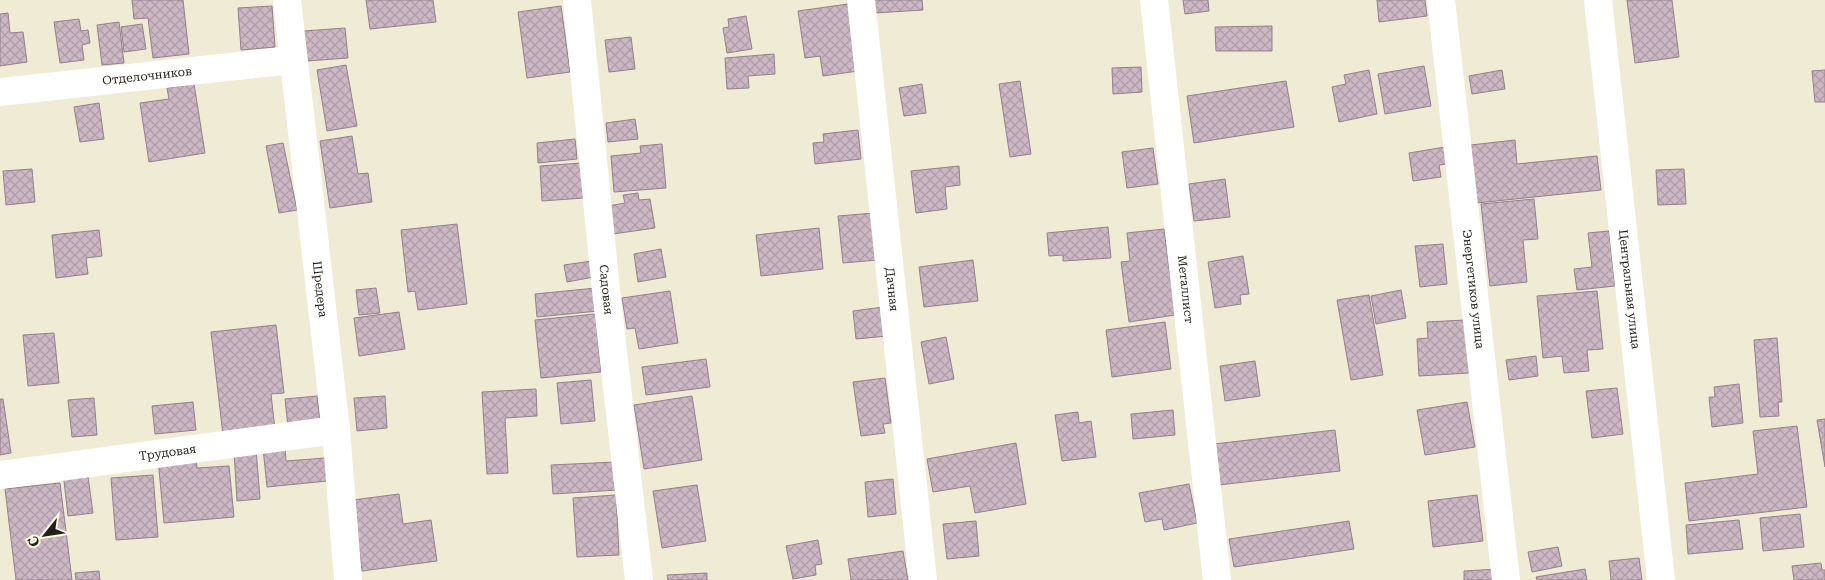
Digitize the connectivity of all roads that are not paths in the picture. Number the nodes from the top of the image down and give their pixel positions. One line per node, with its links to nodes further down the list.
1 (287, 0): 7 (street, Шредера)
2 (577, 0): 12 (street, Садовая)
3 (861, 0): 13 (street, Дачная)
4 (1154, 0): 14 (street, Металлист)
5 (1441, 0): 15 (street, Энергетиков улица)
6 (1598, 0): 16 (street, Центральная улица)
7 (293, 60): 8 (street, Отделочников); 9 (street, Шредера)
8 (0, 92)
9 (336, 430): 10 (street, Трудовая); 11 (street, Шредера)
10 (0, 475)
11 (348, 580)
12 (640, 580)
13 (923, 580)
14 (1217, 580)
15 (1506, 580)
16 (1661, 580)

